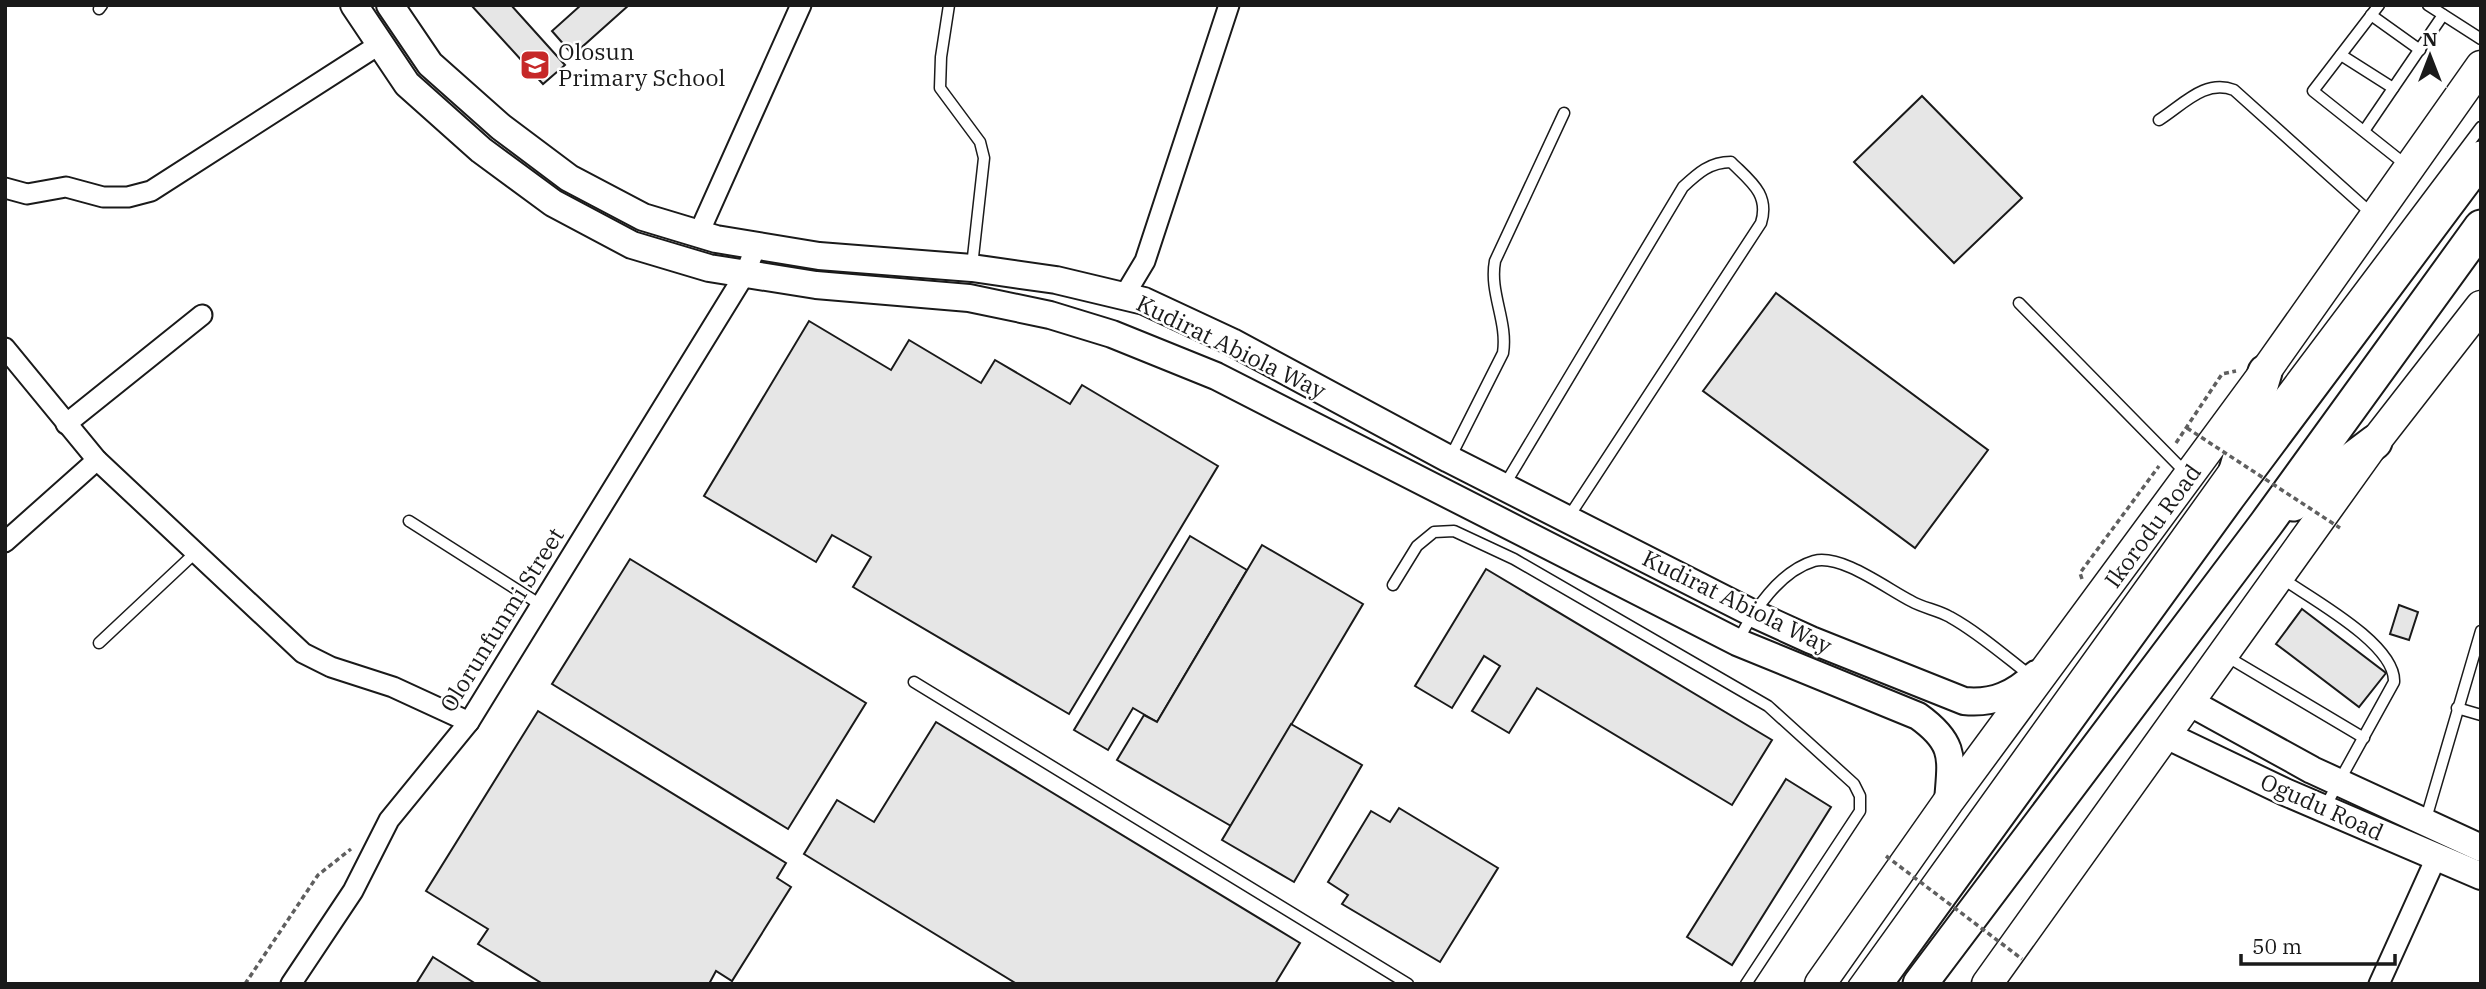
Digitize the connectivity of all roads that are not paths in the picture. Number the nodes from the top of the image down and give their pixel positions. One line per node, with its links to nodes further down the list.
1 (354, 5): 11 (main road, Kudirat Abiola Way)
2 (390, 5): 25 (main road, Kudirat Abiola Way)
3 (801, 5): 25 (street)
4 (949, 5): 27 (lane)
5 (1229, 5): 29 (street)
6 (2379, 5): 8 (lane)
7 (2428, 5): 9 (lane)
8 (2371, 15): 12 (lane); 13 (lane)
9 (2444, 15): 10 (lane); 12 (lane)
10 (2481, 39)
11 (380, 44): 22 (street); 28 (main road, Kudirat Abiola Way)
12 (2420, 50): 15 (lane)
13 (2341, 55): 15 (lane); 19 (lane)
14 (2481, 66): 21 (main road, Ikorodu Road)
15 (2393, 89): 19 (lane)
16 (1564, 113): 38 (lane)
17 (2159, 120): 23 (lane)
18 (2481, 127): 36 (lane)
19 (2364, 131): 21 (lane)
20 (2481, 158): 43 (highway, Ikorodu Road)
21 (2410, 167): 23 (main road, Ikorodu Road)
22 (5, 188)
23 (2375, 216): 34 (main road, Ikorodu Road)
24 (2481, 227): 44 (highway)
25 (698, 235): 26 (main road, Kudirat Abiola Way)
26 (756, 246): 27 (main road, Kudirat Abiola Way); 28 (street, Olorunfunmi Street)
27 (972, 268): 29 (main road, Kudirat Abiola Way)
28 (745, 274): 51 (street, Olorunfunmi Street); 56 (main road, Kudirat Abiola Way)
29 (1124, 296): 38 (main road, Kudirat Abiola Way)
30 (2019, 303): 41 (lane)
31 (202, 315): 35 (street)
32 (2477, 318): 37 (main road)
33 (5, 348): 35 (street)
34 (2265, 372): 36 (highway); 41 (main road, Ikorodu Road)
35 (66, 424): 39 (street)
36 (2245, 439): 43 (highway); 79 (lane)
37 (2375, 442): 44 (highway); 49 (main road)
38 (1450, 459): 42 (main road, Kudirat Abiola Way)
39 (97, 460): 47 (street); 48 (street)
40 (2328, 462): 44 (lane)
41 (2189, 476): 55 (main road, Ikorodu Road)
42 (1504, 486): 45 (main road, Kudirat Abiola Way); 45 (lane)
43 (2228, 497): 80 (highway, Ikorodu Road)
44 (2286, 512): 81 (highway)
45 (1568, 519): 52 (main road, Kudirat Abiola Way)
46 (409, 522): 51 (lane)
47 (5, 542)
48 (195, 553): 57 (lane); 64 (street)
49 (2280, 577): 58 (main road); 66 (lane)
50 (1394, 585): 77 (lane)
51 (541, 606): 64 (street, Olorunfunmi Street)
52 (1752, 613): 56 (lane); 59 (main road, Kudirat Abiola Way); 59 (lane)
53 (2481, 631): 62 (lane)
54 (2196, 637): 71 (lane)
55 (2069, 641): 59 (main road, Kudirat Abiola Way); 68 (main road, Ikorodu Road)
56 (1737, 642): 68 (main road, Kudirat Abiola Way)
57 (99, 643)
58 (2223, 655): 61 (main road); 66 (lane)
59 (2033, 677)
60 (914, 682): 76 (lane)
61 (2189, 702): 65 (main road); 67 (main road, Ogudu Road)
62 (2457, 708): 63 (lane); 70 (lane)
63 (2481, 715)
64 (469, 722): 75 (street, Olorunfunmi Street)
65 (2166, 734): 69 (main road, Ogudu Road); 82 (main road)
66 (2364, 738): 67 (lane)
67 (2339, 783): 69 (lane); 70 (main road, Ogudu Road)
68 (1948, 802): 78 (main road, Ikorodu Road)
69 (2324, 809): 73 (main road, Ogudu Road)
70 (2424, 824): 72 (main road, Ogudu Road)
71 (2046, 836)
72 (2481, 848)
73 (2436, 858): 74 (main road, Ogudu Road); 83 (street)
74 (2481, 876)
75 (290, 984)
76 (1408, 984)
77 (1746, 984)
78 (1821, 984)
79 (1854, 984)
80 (1875, 984)
81 (1920, 984)
82 (1987, 984)
83 (2379, 984)

